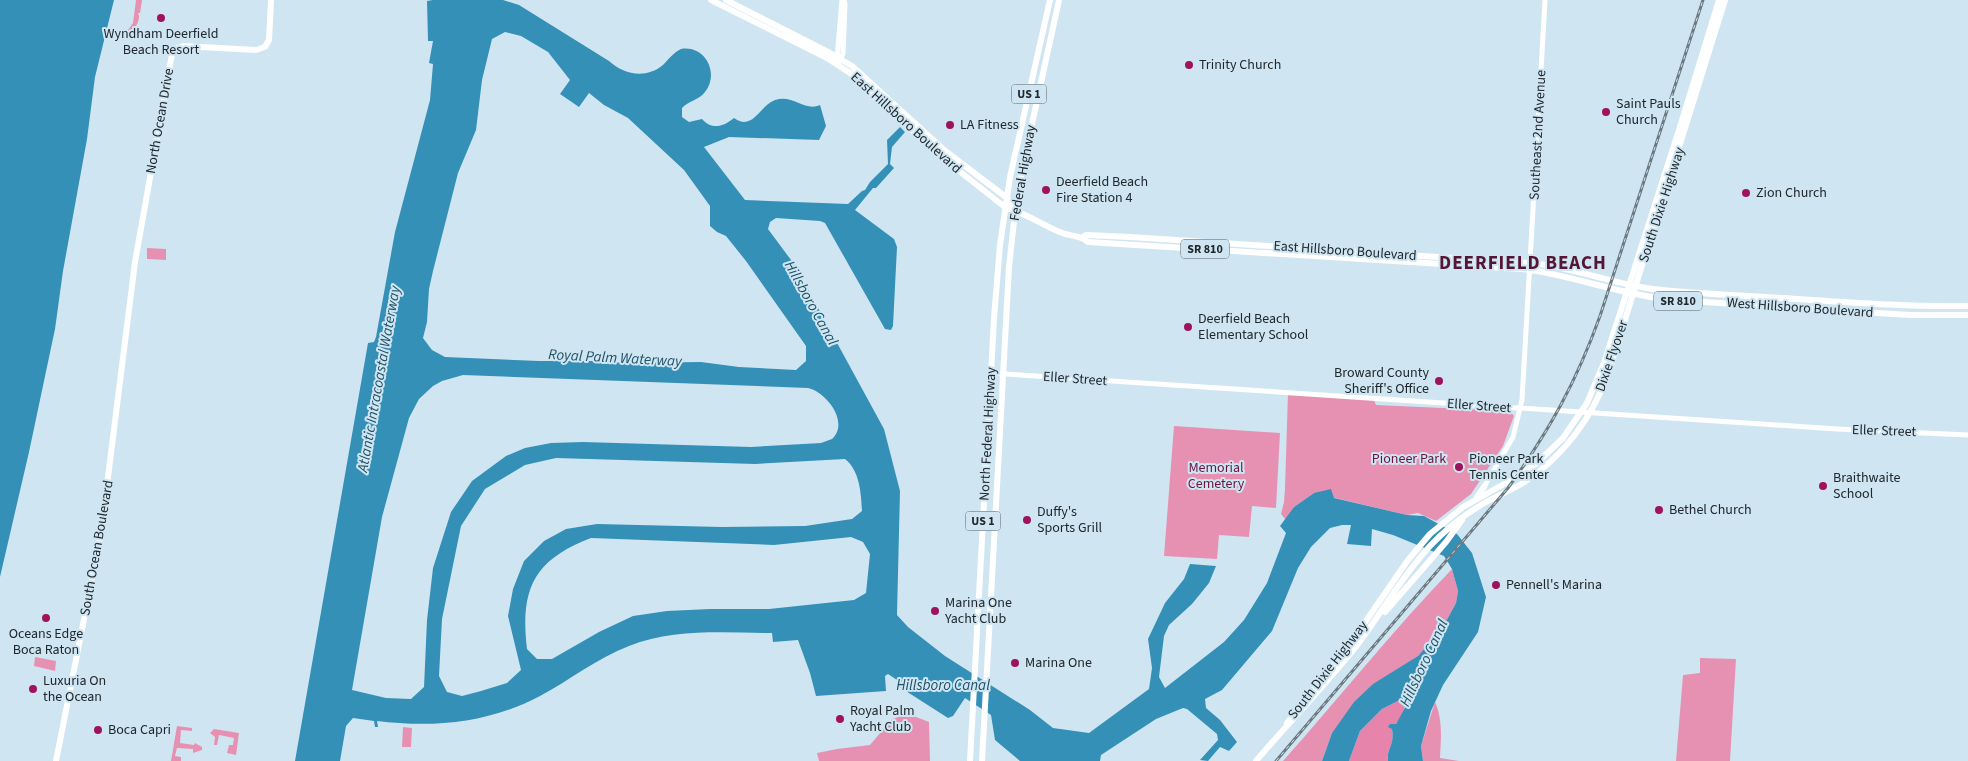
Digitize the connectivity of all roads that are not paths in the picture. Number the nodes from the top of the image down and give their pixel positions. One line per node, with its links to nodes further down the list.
1 (271, 0): 28 (main road, North Ocean Drive)
2 (711, 0): 9 (main road, East Hillsboro Boulevard / SR 810)
3 (843, 0): 10 (street)
4 (1050, 0): 14 (main road, Federal Highway / US 1)
5 (1060, 0): 18 (main road, Federal Highway / US 1)
6 (1545, 0): 22 (street, Southeast 2nd Avenue)
7 (1718, 0): 23 (main road, South Dixie Highway)
8 (1725, 0): 23 (main road, South Dixie Highway)
9 (725, 3): 10 (main road, East Hillsboro Boulevard / SR 810); 10 (main road, East Hillsboro Boulevard / SR 810)
10 (839, 60): 11 (main road, East Hillsboro Boulevard / SR 810); 12 (main road, East Hillsboro Boulevard / SR 810)
11 (879, 99): 12 (main road); 13 (main road, East Hillsboro Boulevard / SR 810)
12 (895, 104): 13 (main road, East Hillsboro Boulevard / SR 810)
13 (942, 152): 15 (main road, East Hillsboro Boulevard / SR 810); 17 (main road, East Hillsboro Boulevard / SR 810)
14 (1010, 177): 15 (main road); 16 (main road, Federal Highway / US 1)
15 (991, 186): 16 (main road, East Hillsboro Boulevard / SR 810)
16 (1007, 198): 17 (main road, North Federal Highway / US 1); 18 (main road, East Hillsboro Boulevard / SR 810)
17 (1006, 208): 18 (main road, East Hillsboro Boulevard / SR 810); 29 (main road, North Federal Highway / US 1)
18 (1016, 210): 19 (main road, East Hillsboro Boulevard / SR 810); 24 (main road, Federal Highway / US 1)
19 (1082, 238): 20 (main road, East Hillsboro Boulevard / SR 810); 21 (main road, East Hillsboro Boulevard / SR 810)
20 (1224, 243): 21 (main road); 22 (main road, East Hillsboro Boulevard / SR 810)
21 (1216, 249): 22 (main road, East Hillsboro Boulevard / SR 810)
22 (1531, 267): 23 (main road, East Hillsboro Boulevard / SR 810); 25 (main road, East Hillsboro Boulevard / SR 810); 31 (street, Southeast 2nd Avenue)
23 (1632, 285): 25 (main road, South Dixie Highway); 26 (main road, West Hillsboro Boulevard / SR 810)
24 (1008, 288): 30 (main road, North Federal Highway / US 1)
25 (1629, 294): 27 (main road, West Hillsboro Boulevard / SR 810); 40 (main road, Dixie Flyover); 41 (main road, Dixie Flyover)
26 (1968, 306)
27 (1968, 315)
28 (126, 333): 43 (main road, South Ocean Boulevard)
29 (991, 373): 30 (street, Eller Street); 33 (main road, North Federal Highway / US 1)
30 (1002, 374): 31 (street, Eller Street); 34 (main road, North Federal Highway / US 1)
31 (1521, 409): 32 (street, Eller Street); 35 (street, Southeast 2nd Avenue)
32 (1968, 435)
33 (987, 455): 34 (main road); 36 (main road, North Federal Highway / US 1)
34 (998, 469): 37 (main road, North Federal Highway / US 1)
35 (1484, 487): 41 (main road)
36 (982, 528): 37 (main road); 38 (main road, North Federal Highway / US 1)
37 (993, 543): 39 (main road, North Federal Highway / US 1)
38 (981, 548): 39 (main road); 44 (main road, North Federal Highway / US 1)
39 (992, 563): 45 (main road, North Federal Highway / US 1)
40 (1376, 608): 41 (main road); 42 (main road, South Dixie Highway)
41 (1375, 621): 42 (main road, South Dixie Highway)
42 (1280, 732): 46 (main road, South Dixie Highway)
43 (56, 761)
44 (970, 761)
45 (982, 761)
46 (1256, 761)

